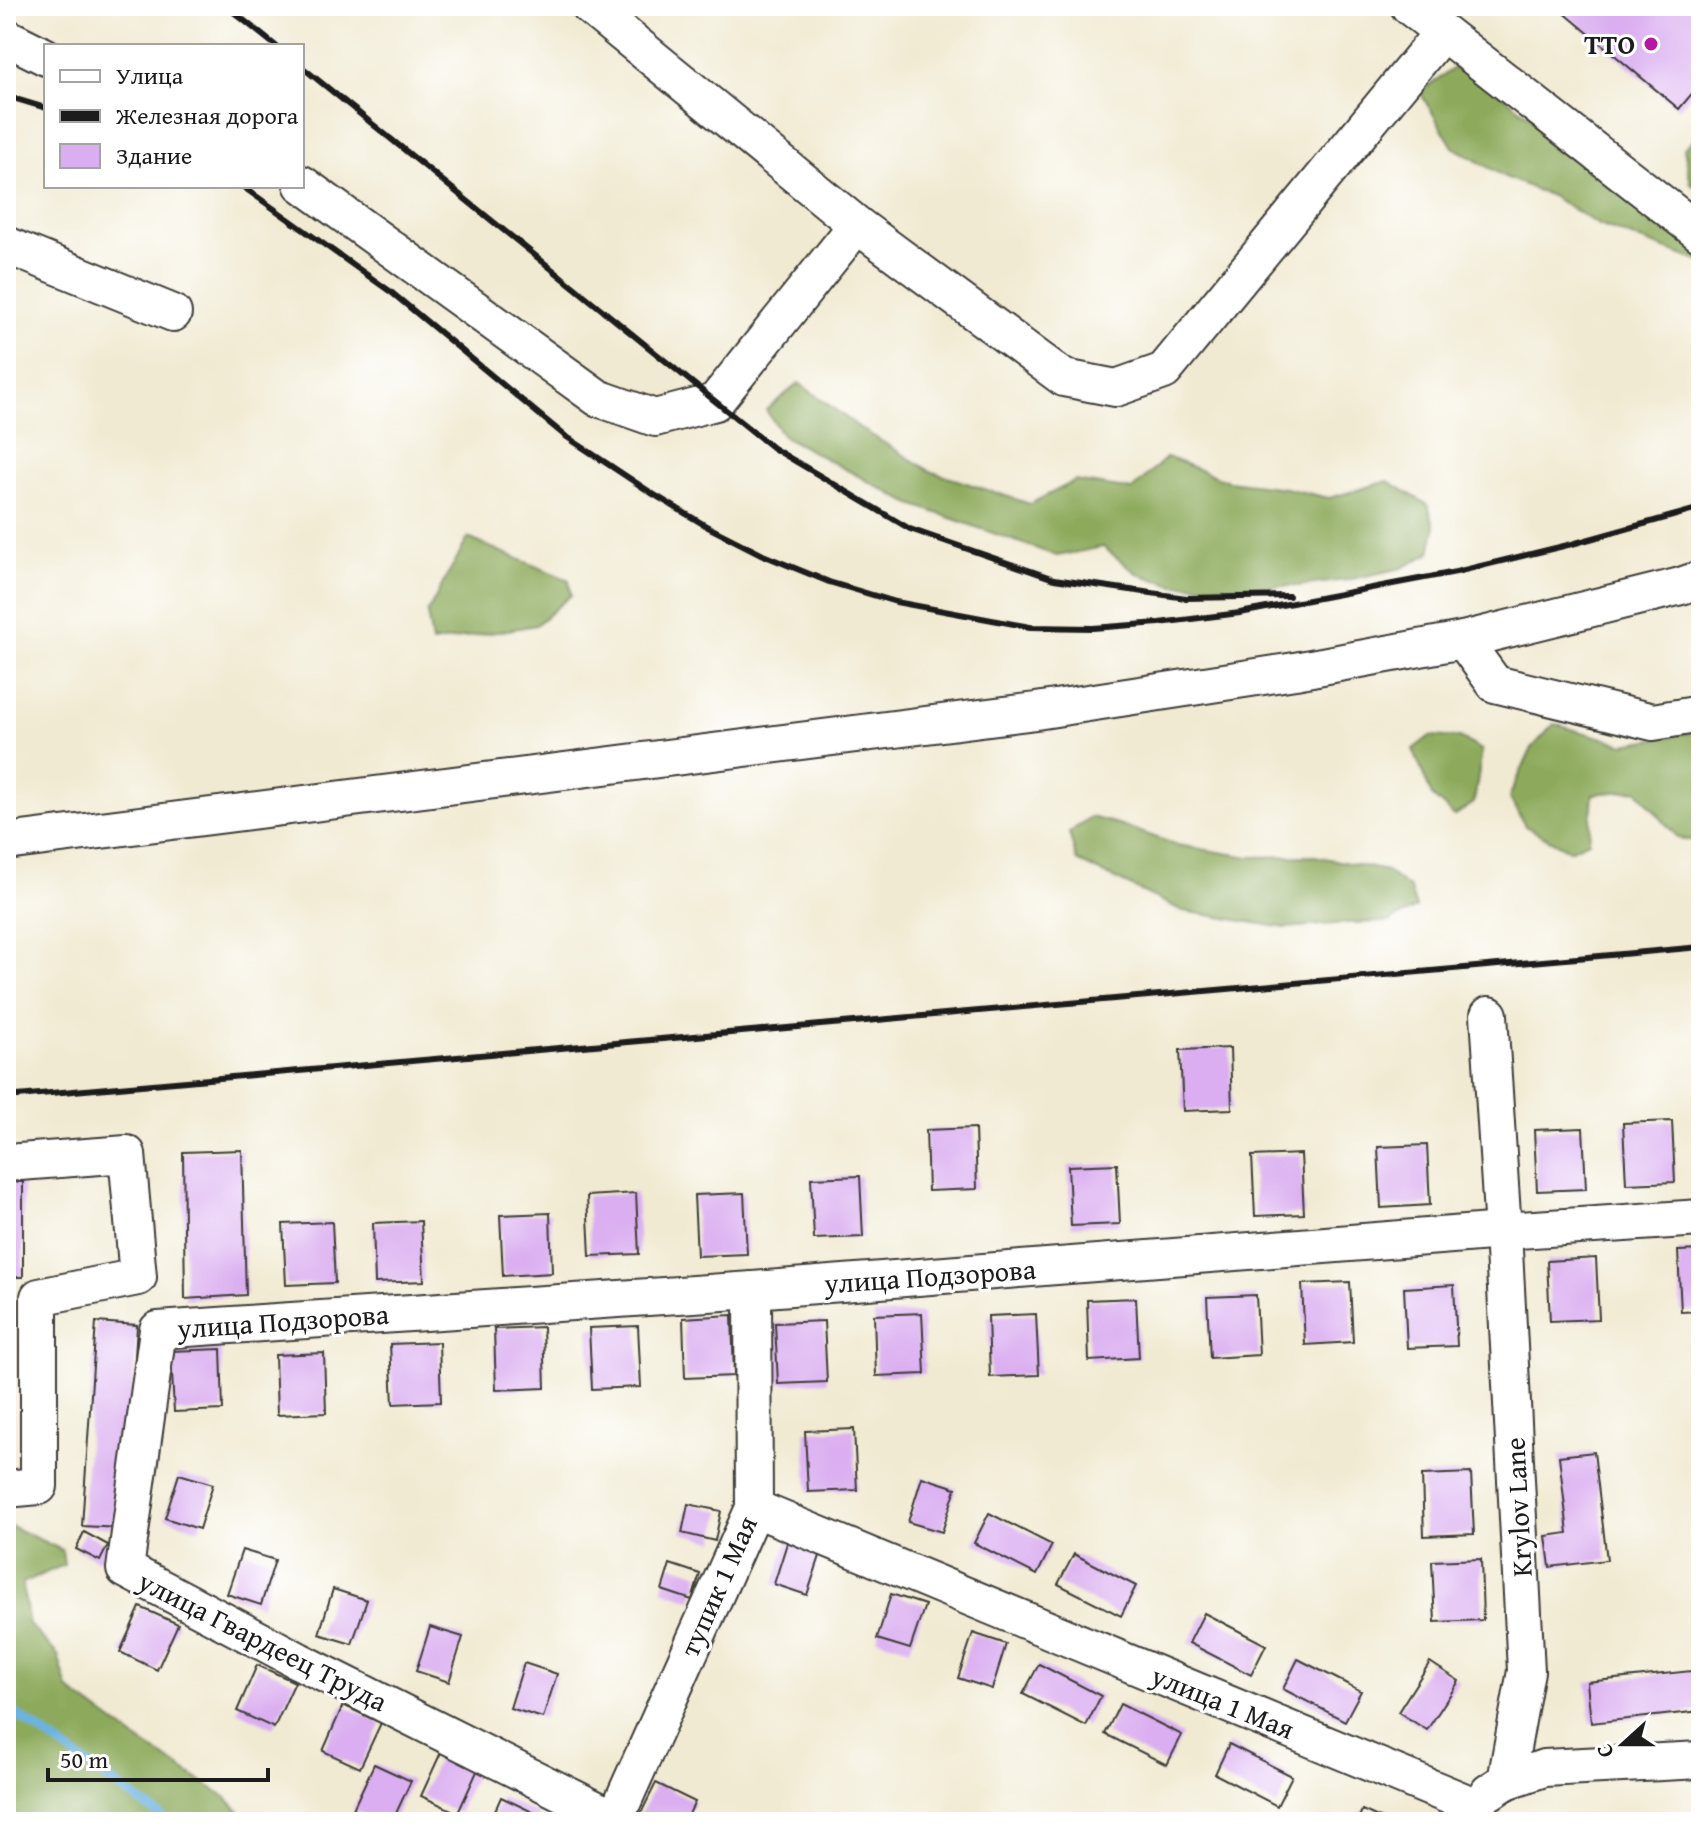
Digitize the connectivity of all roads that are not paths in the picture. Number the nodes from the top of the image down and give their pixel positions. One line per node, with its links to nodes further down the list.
1 (589, 6): 7 (street)
2 (1409, 6): 3 (street)
3 (1442, 33): 7 (street); 8 (street)
4 (6, 37): 5 (street)
5 (44, 56)
6 (304, 185): 7 (street)
7 (857, 225)
8 (1701, 234)
9 (6, 245): 10 (street)
10 (173, 313)
11 (1701, 579): 12 (street)
12 (1463, 640): 13 (street); 14 (street)
13 (1701, 714)
14 (6, 842)
15 (1489, 1015): 18 (street, Krylov Lane)
16 (6, 1163): 21 (street)
17 (1701, 1218): 18 (street, улица Подзорова)
18 (1503, 1231): 19 (street, улица Подзорова); 24 (street, Krylov Lane)
19 (753, 1290): 20 (street, улица Подзорова); 22 (street, тупик 1 Мая)
20 (158, 1330): 26 (street, улица Гвардеец Труда)
21 (6, 1489)
22 (754, 1508): 25 (street, улица 1 Мая); 26 (street, тупик 1 Мая)
23 (1701, 1760): 24 (street, улица 1 Мая)
24 (1506, 1781): 25 (street, улица 1 Мая)
25 (1468, 1813)
26 (615, 1820)

